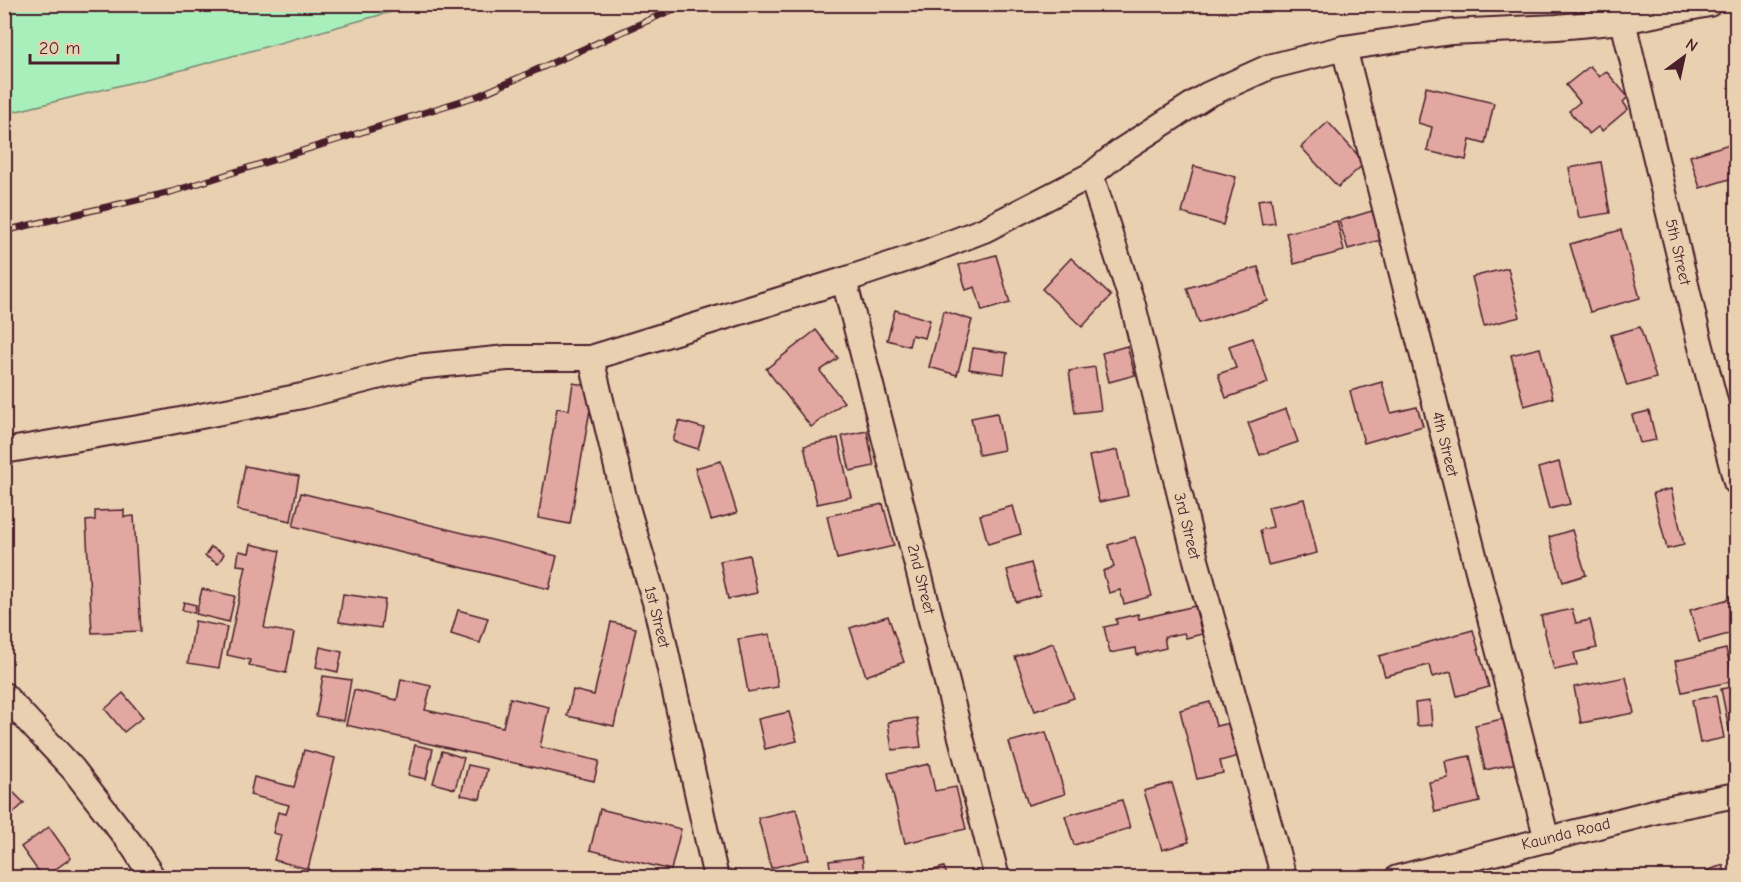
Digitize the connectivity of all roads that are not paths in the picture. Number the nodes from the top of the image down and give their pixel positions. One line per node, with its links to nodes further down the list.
1 (1709, 4): 2 (street)
2 (1623, 21): 3 (street); 8 (street, 5th Street)
3 (1344, 48): 4 (street); 11 (street, 4th Street)
4 (1091, 175): 5 (street); 15 (street, 3rd Street)
5 (844, 280): 6 (street); 14 (street, 2nd Street)
6 (591, 358): 7 (street); 13 (street, 1st Street)
7 (4, 451)
8 (1737, 482)
9 (4, 695): 12 (street)
10 (1737, 795): 11 (street, Kaunda Road)
11 (1547, 840): 16 (street, Kaunda Road)
12 (153, 878)
13 (716, 878)
14 (997, 878)
15 (1284, 878)
16 (1397, 878)

